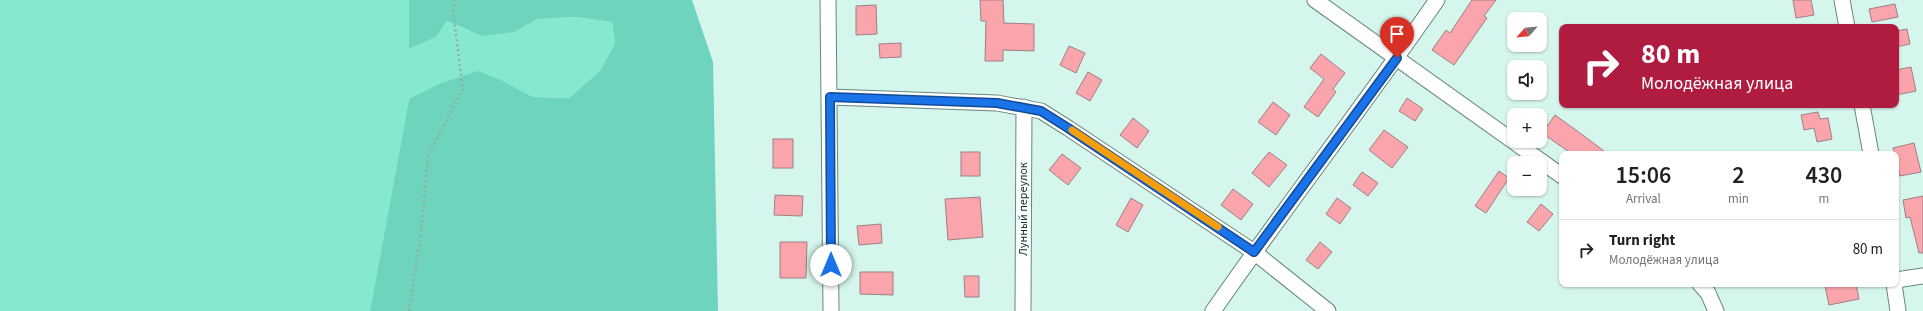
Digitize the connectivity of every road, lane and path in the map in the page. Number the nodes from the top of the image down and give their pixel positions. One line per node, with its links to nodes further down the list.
1 (454, 0): 18 (path)
2 (828, 0): 8 (street)
3 (1315, 0): 7 (street)
4 (1437, 0): 7 (street)
5 (1842, 0): 6 (street)
6 (1846, 24)
7 (1397, 58): 12 (street); 13 (street)
8 (830, 97): 9 (street); 19 (street)
9 (1024, 107): 13 (street); 20 (street, Лунный переулок)
10 (1862, 108): 11 (street)
11 (1870, 151)
12 (1559, 174)
13 (1254, 252): 21 (street); 22 (street)
14 (1923, 276): 15 (street)
15 (1899, 280)
16 (1703, 287): 23 (street)
17 (1894, 287): 24 (street)
18 (409, 311)
19 (831, 311)
20 (1023, 311)
21 (1213, 311)
22 (1328, 311)
23 (1716, 311)
24 (1898, 311)

